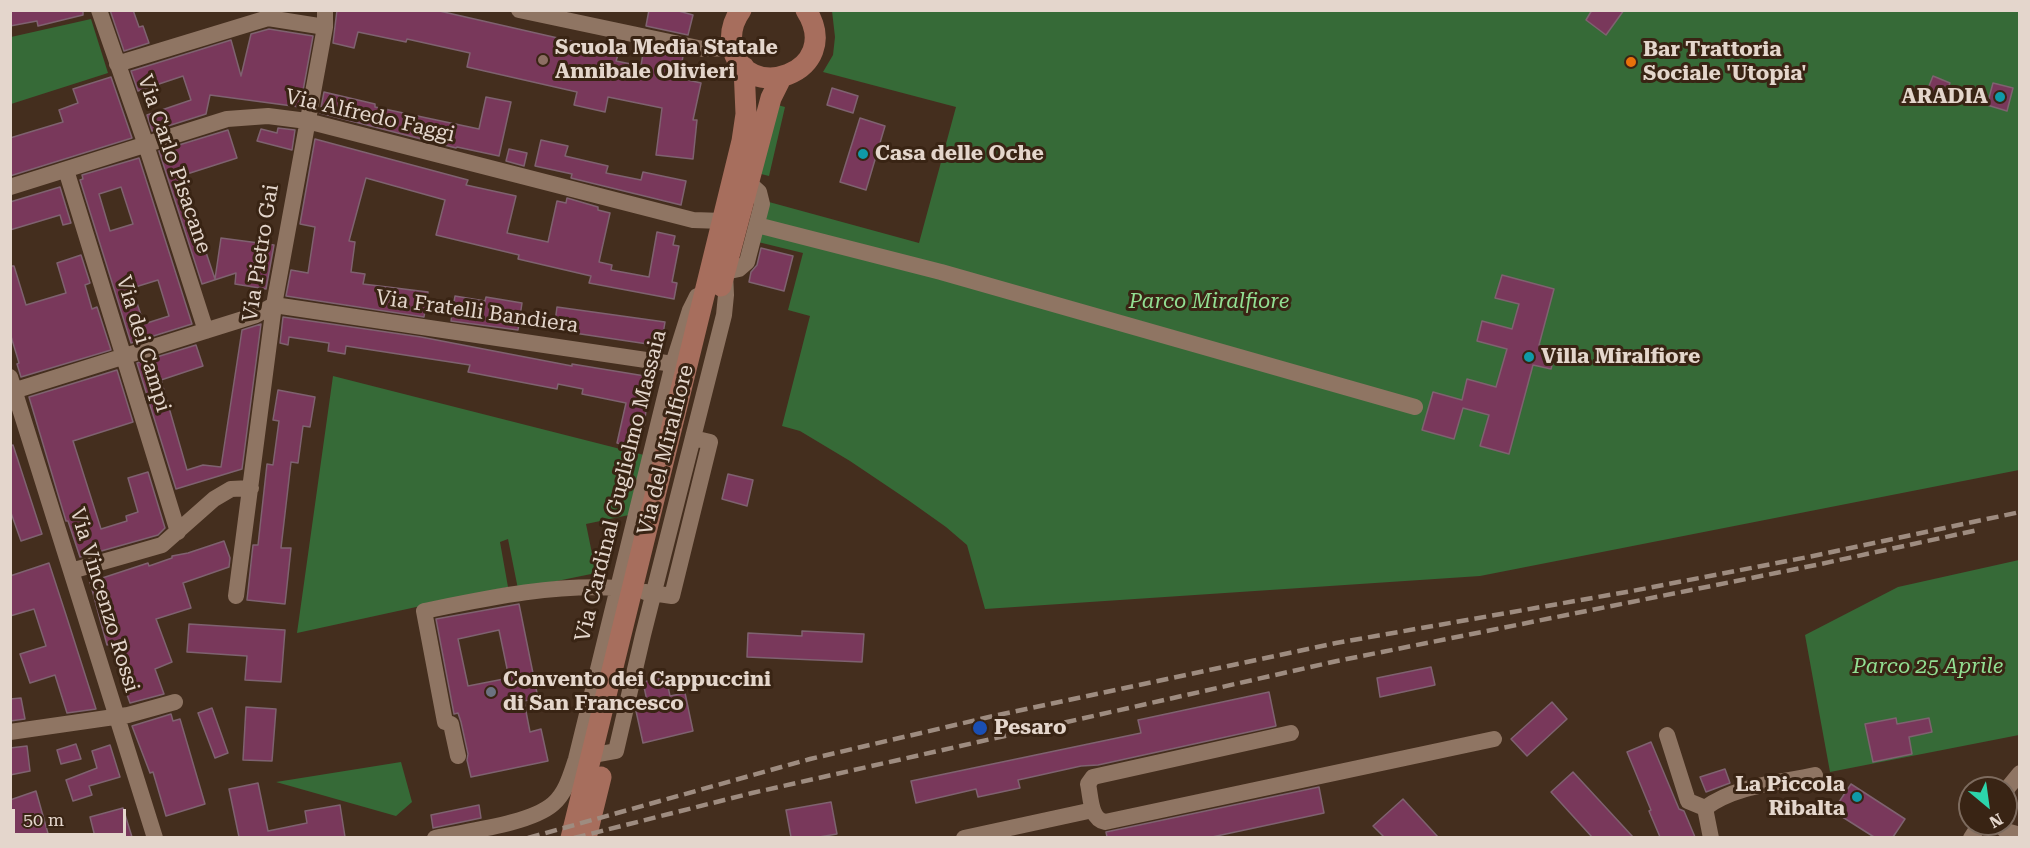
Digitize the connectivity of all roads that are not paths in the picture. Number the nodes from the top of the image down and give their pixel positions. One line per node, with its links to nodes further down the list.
1 (99, 10): 7 (street, Via Carlo Pisacane)
2 (519, 10): 6 (street)
3 (737, 12): 6 (main road)
4 (811, 14): 9 (main road)
5 (325, 19): 7 (street); 10 (street, Via Pietro Gai)
6 (733, 48): 8 (main road)
7 (117, 64): 11 (street, Via Carlo Pisacane)
8 (744, 67): 9 (main road); 15 (main road, Via del Miralfiore)
9 (781, 78): 13 (main road, Via del Miralfiore)
10 (307, 121): 11 (street, Via Alfredo Faggi); 15 (street, Via Alfredo Faggi); 18 (street, Via Pietro Gai)
11 (146, 145): 12 (street, Via Alfredo Faggi); 19 (street, Via Carlo Pisacane)
12 (66, 170): 14 (street, Via Alfredo Faggi); 20 (street, Via dei Campi)
13 (749, 183): 16 (street); 17 (main road, Via del Miralfiore)
14 (10, 187)
15 (723, 221): 17 (main road, Via del Miralfiore)
16 (757, 225): 17 (street); 23 (street)
17 (718, 270): 21 (street, Via Cardinal Guglielmo Massaia); 24 (street, Via del Miralfiore); 43 (main road, Via del Miralfiore)
18 (274, 305): 19 (street); 21 (street, Via Fratelli Bandiera); 25 (street, Via Pietro Gai)
19 (206, 331): 20 (street)
20 (124, 358): 22 (street); 26 (street, Via dei Campi)
21 (673, 364): 29 (street, Via Cardinal Guglielmo Massaia)
22 (12, 387): 27 (street, Via Vincenzo Rossi)
23 (1415, 407)
24 (693, 438): 28 (street, Via del Miralfiore); 28 (street)
25 (251, 488): 26 (street); 30 (street, Via Pietro Gai)
26 (177, 532): 27 (street)
27 (71, 571): 33 (street, Via Vincenzo Rossi)
28 (654, 593): 29 (street); 31 (street, Via del Miralfiore)
29 (616, 595): 31 (street); 38 (street); 39 (street, Via Cardinal Guglielmo Massaia)
30 (236, 596)
31 (646, 624): 39 (street, Via del Miralfiore)
32 (175, 702): 33 (street)
33 (117, 717): 34 (street); 44 (street, Via Vincenzo Rossi)
34 (10, 732)
35 (1291, 733): 42 (street)
36 (1667, 735): 41 (street)
37 (1494, 739): 42 (street)
38 (458, 756)
39 (576, 759): 45 (street, Via Cardinal Guglielmo Massaia)
40 (1815, 775): 41 (street)
41 (1705, 808): 47 (street)
42 (1093, 810): 46 (street)
43 (579, 834)
44 (155, 837)
45 (435, 837)
46 (964, 837)
47 (1711, 837)

